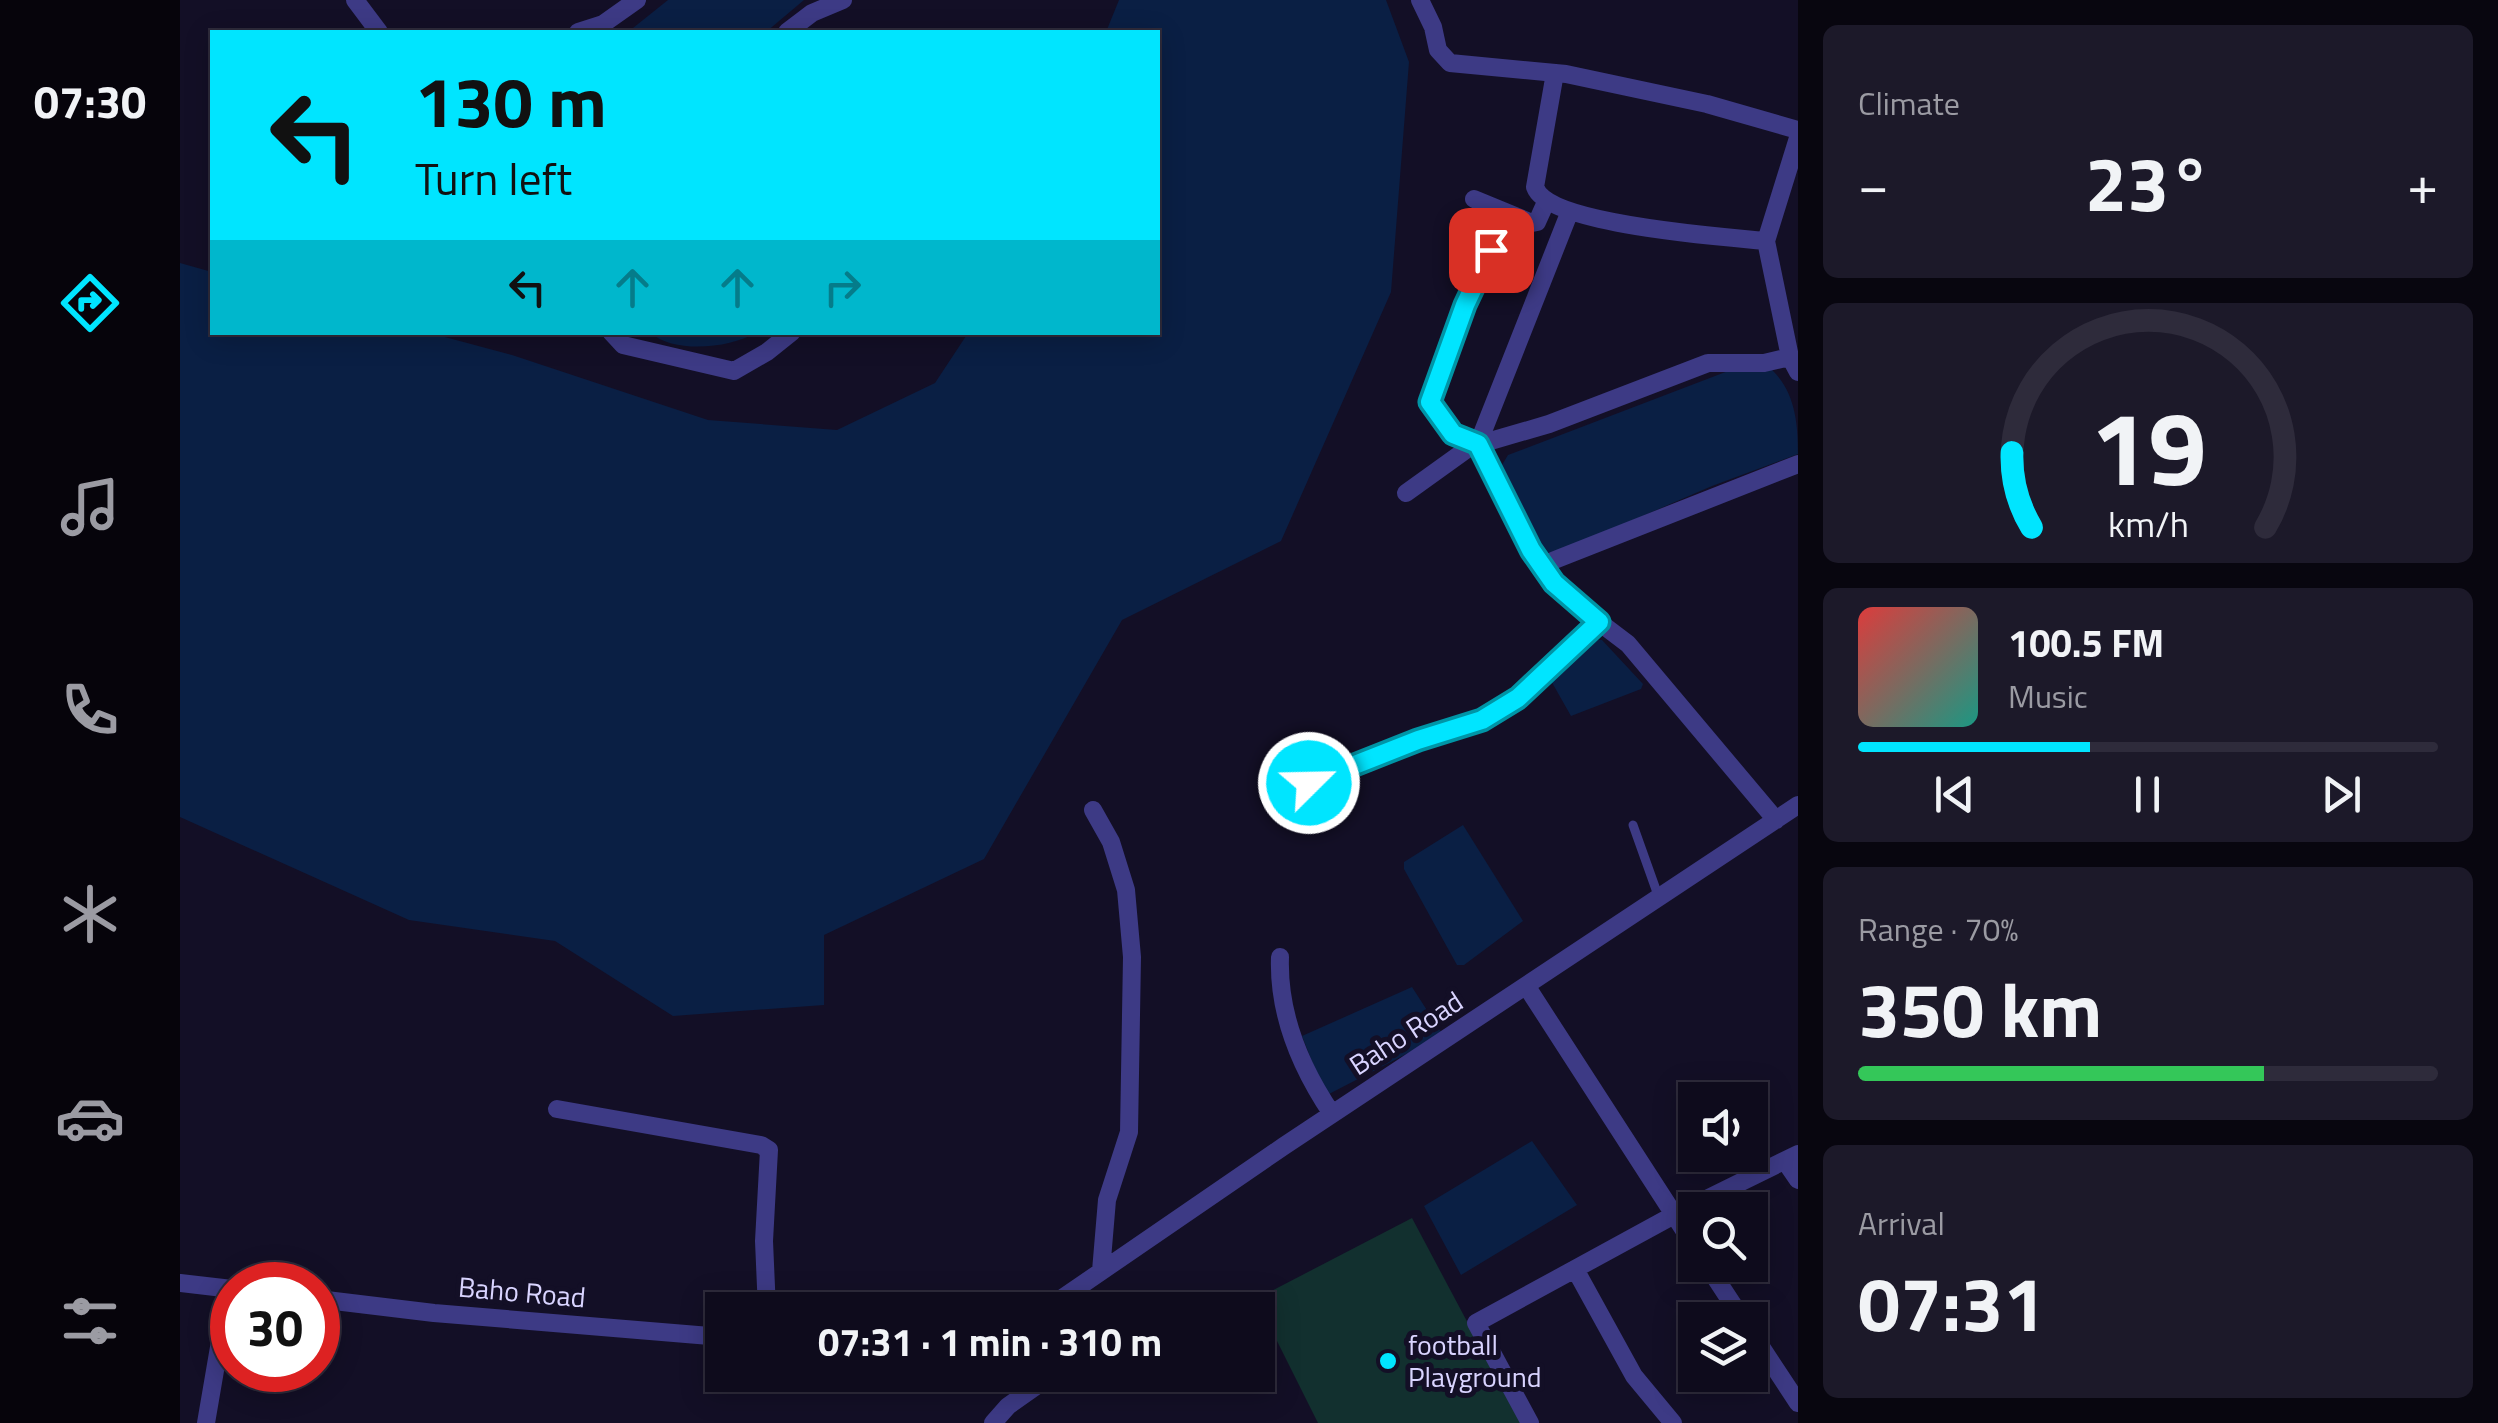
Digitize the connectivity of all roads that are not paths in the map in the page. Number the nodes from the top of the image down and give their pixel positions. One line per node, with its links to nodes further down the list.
1 (355, 0): 5 (street)
2 (636, 0): 6 (street)
3 (843, 0): 7 (street)
4 (1420, 0): 8 (street)
5 (378, 30)
6 (584, 30)
7 (790, 30)
8 (1554, 73): 9 (street); 12 (street)
9 (1798, 130)
10 (1798, 138): 14 (street)
11 (1474, 199): 12 (street)
12 (1546, 202): 13 (street)
13 (1570, 211): 14 (street); 19 (street)
14 (1766, 242): 18 (street)
15 (1491, 250): 19 (street)
16 (614, 335): 17 (street)
17 (788, 335)
18 (1794, 365): 19 (street)
19 (1478, 444): 21 (street); 22 (street)
20 (1798, 464): 22 (street)
21 (1406, 493)
22 (1542, 565): 23 (street)
23 (1599, 622): 24 (street); 27 (street)
24 (1309, 783)
25 (1798, 805): 27 (street, Baho Road)
26 (1092, 810): 39 (street)
27 (1776, 820): 29 (street, Baho Road)
28 (1633, 825): 29 (lane)
29 (1659, 898): 31 (street, Baho Road)
30 (1280, 957): 33 (street)
31 (1526, 987): 33 (street, Baho Road); 36 (street)
32 (558, 1109): 42 (street)
33 (1332, 1114): 39 (street, Baho Road)
34 (1791, 1157): 35 (street); 36 (street)
35 (1798, 1180)
36 (1674, 1215): 37 (street); 38 (street)
37 (1678, 1221)
38 (1574, 1269): 52 (street); 53 (street)
39 (1101, 1271): 43 (street, Baho Road)
40 (180, 1284): 41 (street)
41 (210, 1287)
42 (766, 1292)
43 (1071, 1292)
44 (340, 1301): 45 (street, Baho Road)
45 (705, 1335)
46 (1768, 1357): 49 (street)
47 (212, 1392): 50 (street)
48 (1028, 1392): 51 (street)
49 (1798, 1403)
50 (206, 1423)
51 (993, 1423)
52 (1530, 1423)
53 (1673, 1423)

